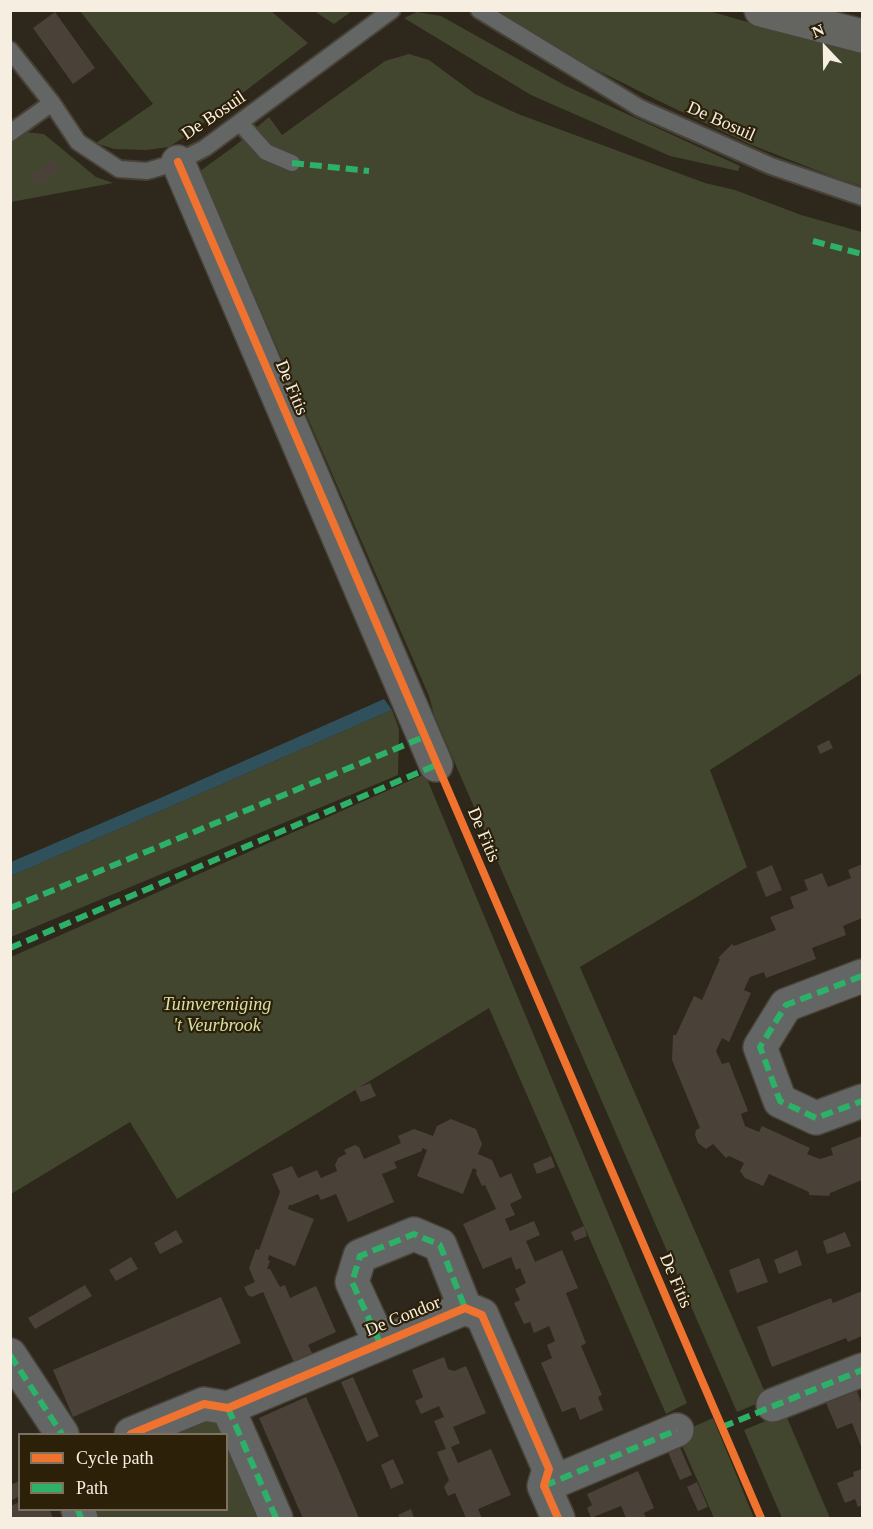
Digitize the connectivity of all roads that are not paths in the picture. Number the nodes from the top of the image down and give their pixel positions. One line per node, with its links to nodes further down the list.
1 (392, 10): 7 (lane, De Bosuil)
2 (479, 10): 11 (lane, De Bosuil)
3 (761, 10): 4 (main road)
4 (862, 36)
5 (10, 50): 6 (lane, De Bosuil)
6 (52, 103): 8 (lane); 9 (lane, De Bosuil)
7 (240, 123): 9 (lane, De Bosuil); 10 (lane)
8 (10, 133)
9 (178, 162): 12 (street, De Fitis)
10 (292, 163)
11 (862, 197)
12 (436, 765)
13 (862, 976): 14 (street)
14 (862, 1101)
15 (465, 1308): 16 (street, De Condor); 16 (street, De Condor); 24 (street, De Condor)
16 (380, 1343): 20 (street, De Condor)
17 (10, 1355): 22 (street)
18 (862, 1370): 19 (street)
19 (773, 1405)
20 (228, 1408): 23 (street, De Condor); 25 (street)
21 (677, 1430): 24 (street)
22 (61, 1433)
23 (133, 1433)
24 (544, 1486): 26 (street, De Condor)
25 (276, 1518)
26 (558, 1518)

